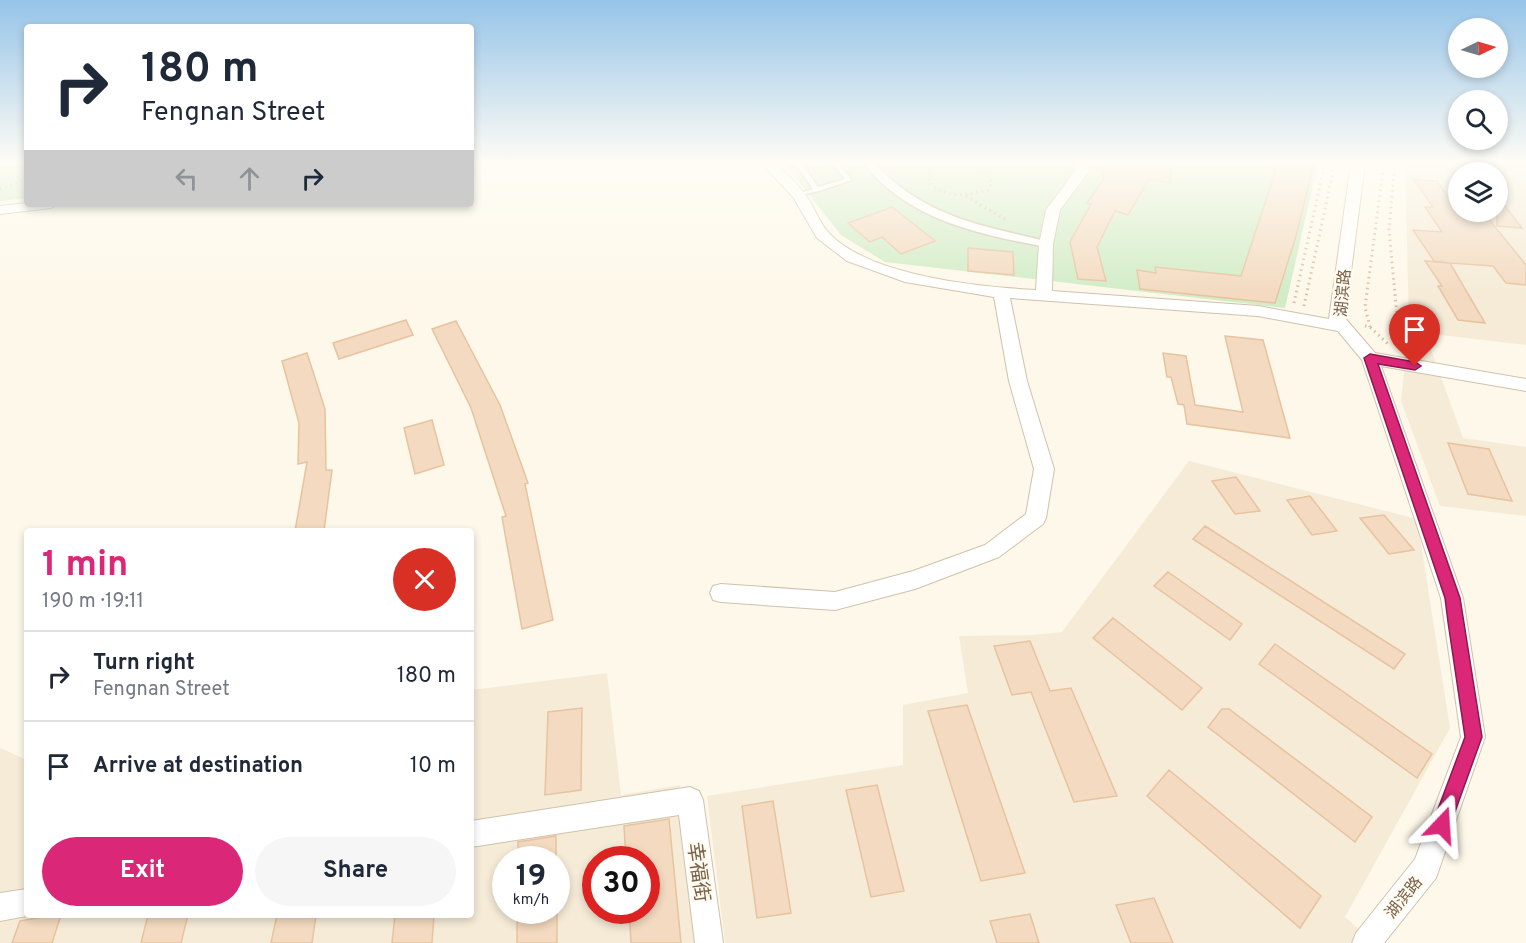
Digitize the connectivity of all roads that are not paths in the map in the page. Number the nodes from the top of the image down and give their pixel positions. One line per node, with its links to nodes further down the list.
1 (25, 207): 6 (street)
2 (806, 207): 8 (street)
3 (919, 207): 7 (street)
4 (1055, 207): 7 (street)
5 (1352, 207): 10 (street, 湖滨路)
6 (0, 210)
7 (1046, 244): 9 (street)
8 (1000, 293): 9 (street); 13 (street)
9 (1044, 295): 10 (street)
10 (1341, 326): 11 (street, 湖滨路)
11 (1370, 358): 12 (street); 18 (street, 湖滨路)
12 (1526, 385)
13 (721, 594)
14 (474, 834): 17 (street, 幸福街)
15 (24, 903): 16 (street)
16 (0, 907)
17 (709, 943)
18 (1366, 943)

